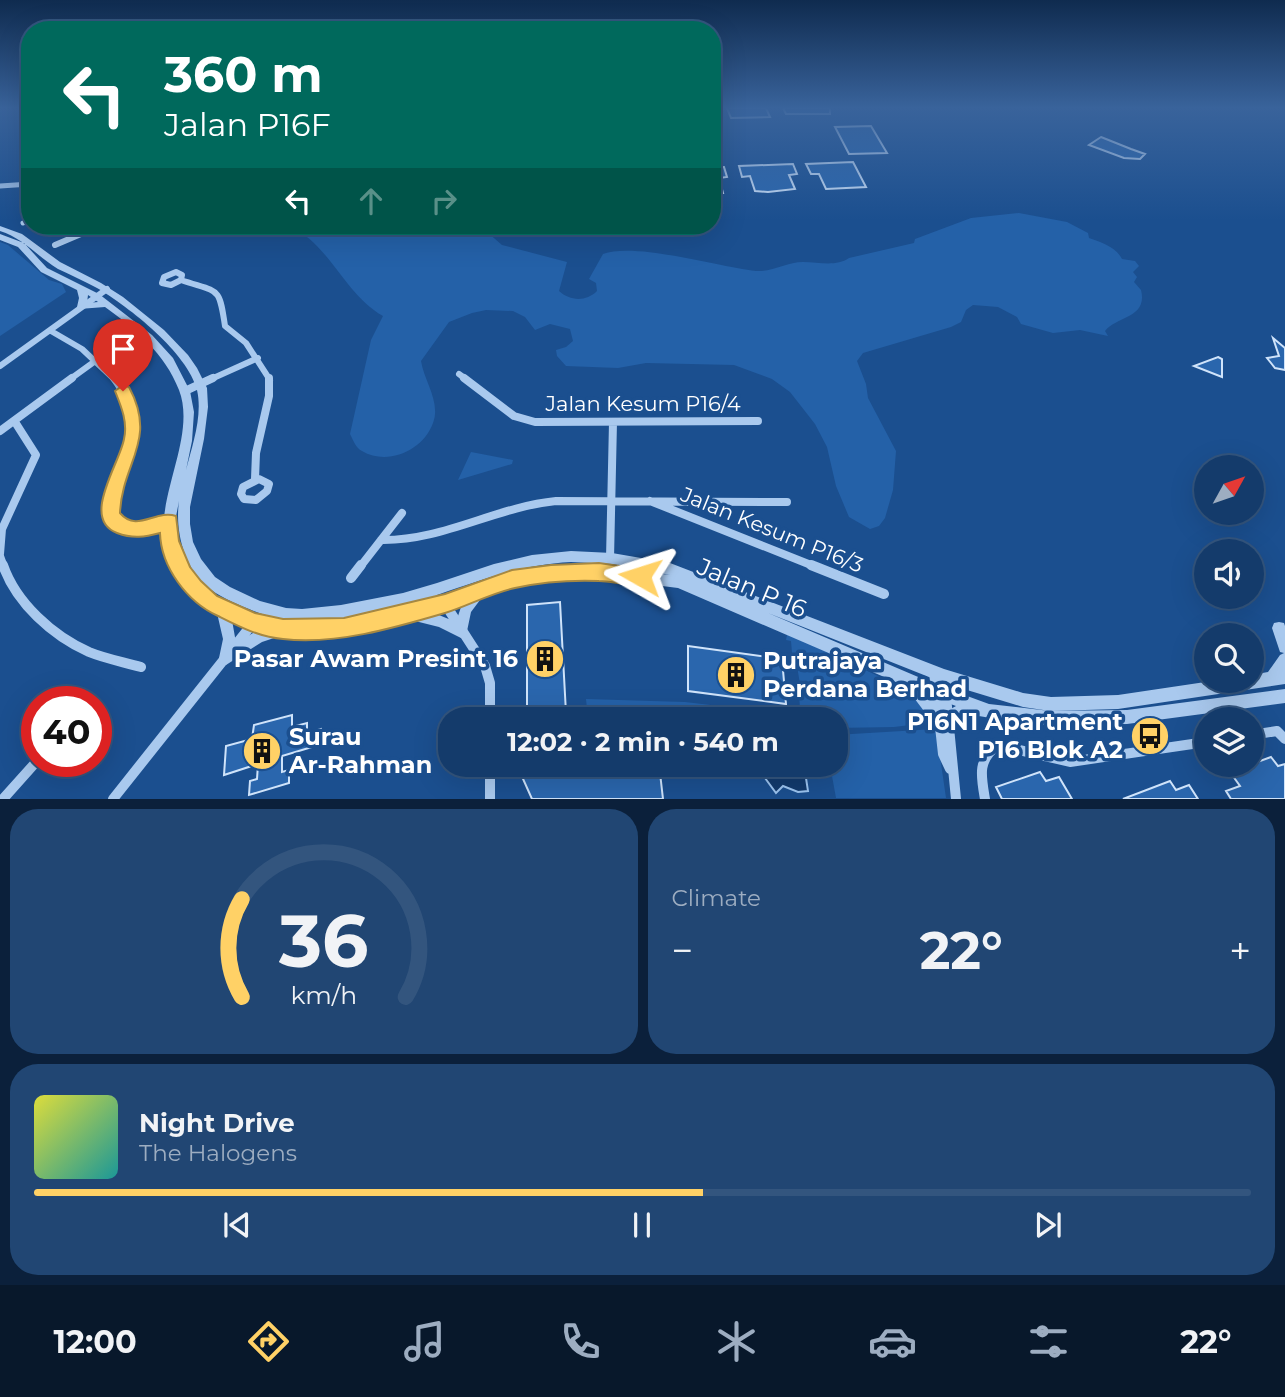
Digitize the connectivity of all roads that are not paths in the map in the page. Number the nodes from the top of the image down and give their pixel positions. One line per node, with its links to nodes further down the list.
1 (21, 185): 2 (street)
2 (0, 186)
3 (0, 228): 9 (street, Jalan P 16)
4 (78, 235): 6 (street)
5 (0, 237): 8 (street, Jalan P 16)
6 (55, 245)
7 (181, 280): 13 (street)
8 (80, 287): 9 (street, Jalan P 16); 11 (street)
9 (101, 293): 10 (street, Jalan P 16); 11 (street); 17 (street, Jalan P 16)
10 (107, 304): 11 (street); 18 (street, Jalan P 16)
11 (82, 307): 12 (street)
12 (51, 331): 14 (street); 15 (street)
13 (258, 358): 17 (street); 23 (street)
14 (98, 359): 20 (street); 28 (street)
15 (0, 366)
16 (459, 374): 21 (street, Jalan Kesum P16/4)
17 (201, 384): 18 (street); 37 (street, Jalan P 16)
18 (186, 391): 28 (street, Jalan P 16)
19 (758, 421): 21 (street, Jalan Kesum P16/4)
20 (15, 422): 22 (street); 30 (street)
21 (613, 422): 24 (street)
22 (0, 431)
23 (255, 479)
24 (612, 500): 25 (street, Jalan Kesum P16/3); 29 (street, Jalan Kesum P16/3); 31 (street)
25 (646, 500): 26 (street, Jalan Kesum P16/3); 36 (street, Jalan Kesum P16/3)
26 (787, 502)
27 (402, 513): 29 (street)
28 (169, 522): 40 (street, Jalan P 16)
29 (380, 540): 34 (street)
30 (0, 555): 33 (street)
31 (610, 559): 32 (street, Jalan P 16); 51 (street, Jalan P 16)
32 (511, 564): 38 (street); 39 (street, Jalan P 16)
33 (3, 578): 50 (street)
34 (351, 578)
35 (479, 592): 38 (street, Jalan P 16); 45 (street); 53 (street, Jalan P 16)
36 (884, 594)
37 (242, 598): 42 (street, Jalan P 16); 43 (street)
38 (445, 604): 39 (street); 41 (street, Jalan P 16); 45 (street)
39 (371, 605): 42 (street, Jalan P 16)
40 (223, 609): 43 (street, Jalan P 16); 48 (street)
41 (406, 613): 44 (street, Jalan P 16); 45 (street)
42 (287, 614): 43 (street)
43 (253, 622): 44 (street, Jalan P 16); 48 (street)
44 (283, 629): 48 (street)
45 (461, 631): 56 (street)
46 (1285, 633): 47 (street)
47 (1285, 647)
48 (227, 656): 65 (street)
49 (1285, 660): 52 (street)
50 (141, 667)
51 (939, 674): 52 (street, Jalan P 16); 54 (street)
52 (1278, 678)
53 (906, 679): 54 (street, Jalan P 16); 58 (street)
54 (940, 693): 57 (street, Jalan P 16); 58 (street)
55 (1285, 696): 57 (street, Jalan P 16)
56 (490, 707)
57 (982, 709): 58 (street)
58 (943, 722): 67 (street)
59 (1264, 733): 60 (street)
60 (1285, 739)
61 (1194, 743): 68 (street)
62 (23, 777): 64 (street)
63 (490, 777): 66 (street)
64 (3, 799)
65 (113, 799)
66 (490, 799)
67 (956, 799)
68 (985, 799)

